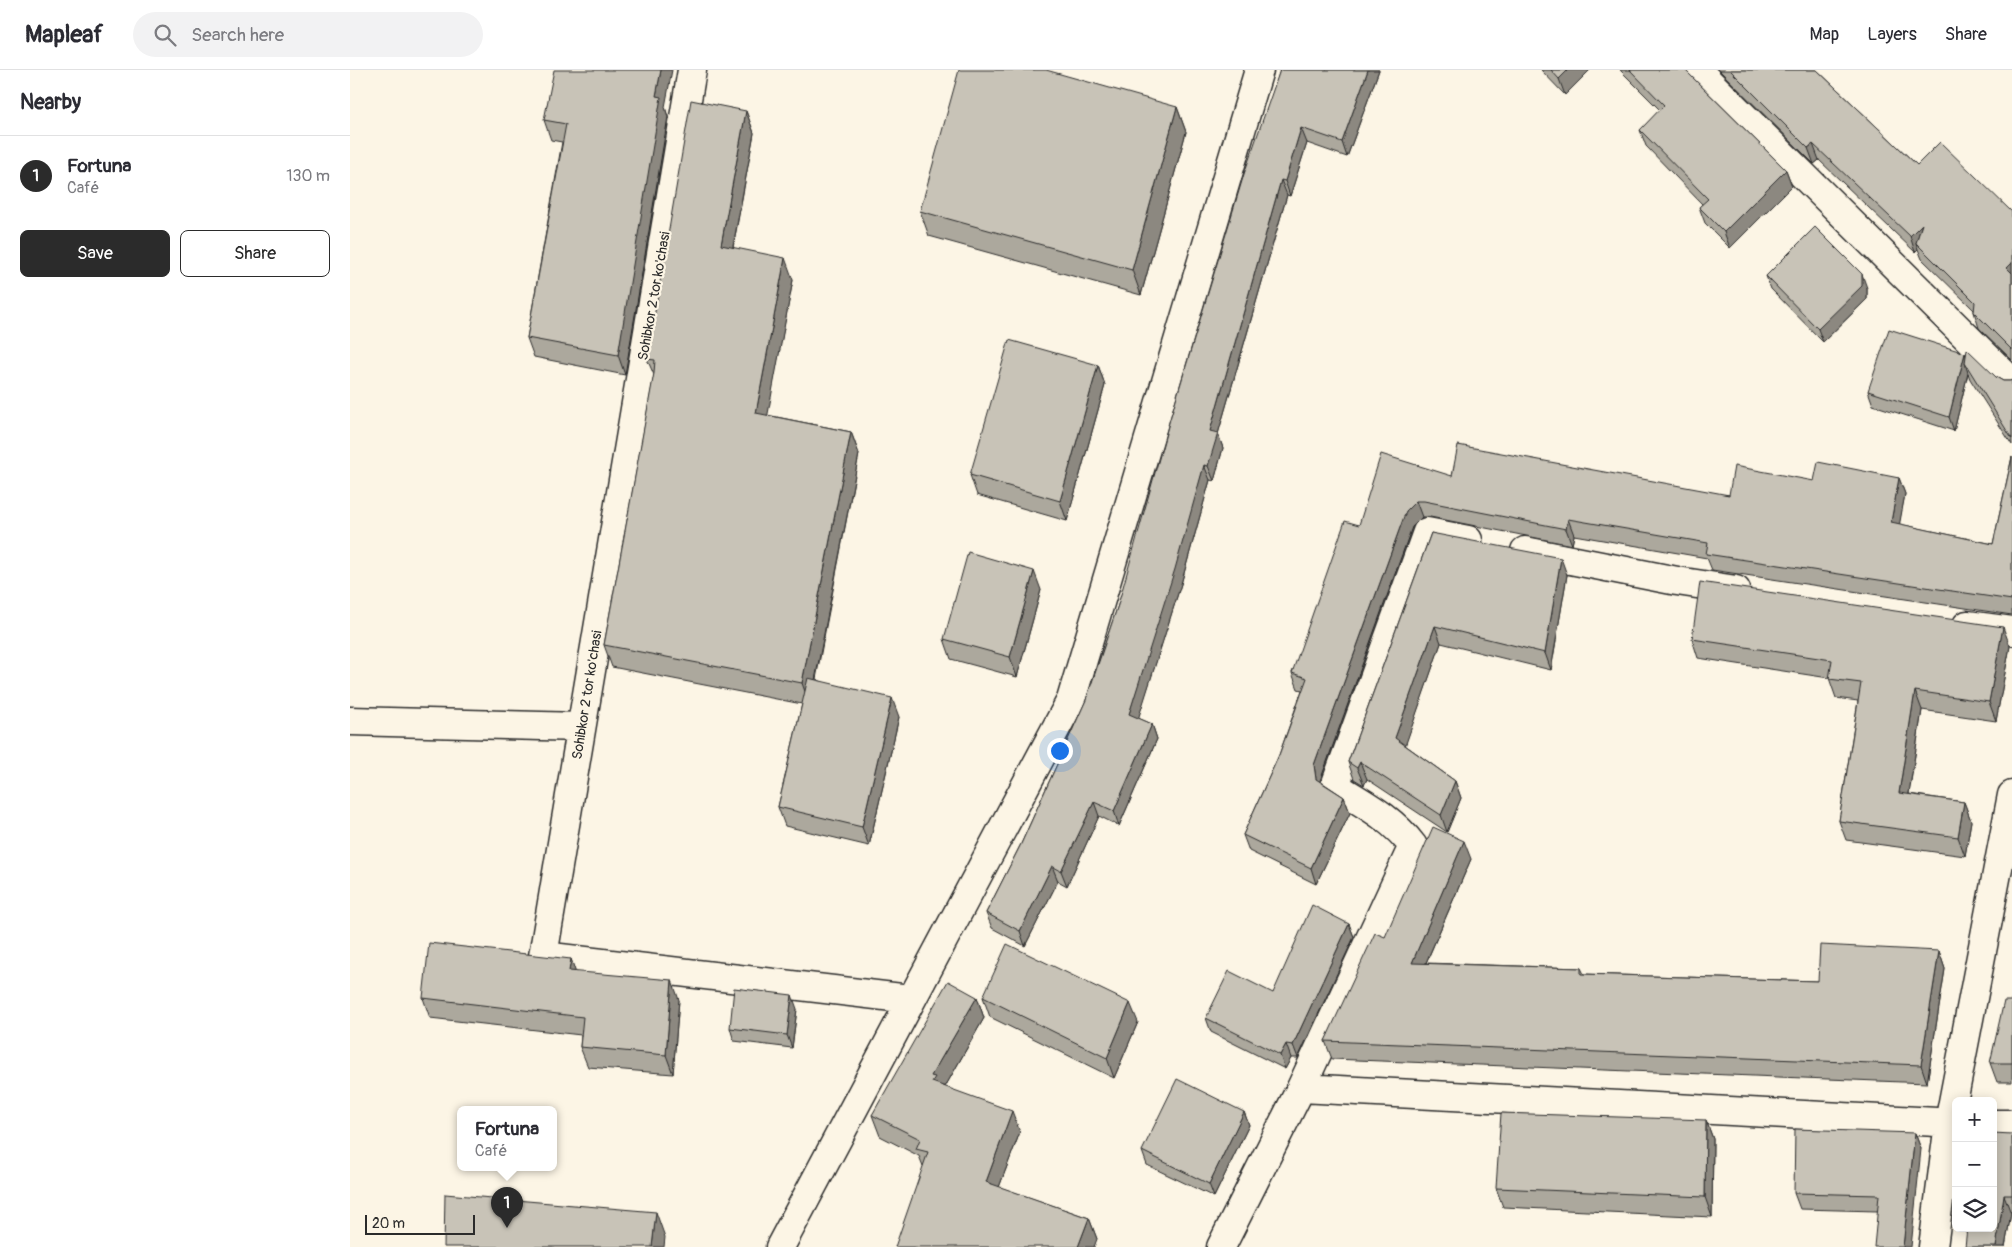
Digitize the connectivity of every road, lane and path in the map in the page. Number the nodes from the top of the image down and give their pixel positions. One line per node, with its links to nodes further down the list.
1 (692, 70): 9 (street, Sohibkor 2 tor ko'chasi)
2 (1259, 70): 11 (street)
3 (1697, 70): 4 (street)
4 (2012, 382)
5 (1766, 594): 12 (street)
6 (1943, 621): 7 (street)
7 (2012, 631)
8 (350, 721): 9 (street)
9 (581, 727): 11 (street, Sohibkor 2 tor ko'chasi)
10 (2012, 795): 13 (street)
11 (910, 999): 17 (street)
12 (1301, 1088): 14 (street); 18 (street)
13 (1957, 1097)
14 (1952, 1123): 19 (street)
15 (1997, 1124): 16 (street)
16 (2012, 1124)
17 (780, 1247)
18 (1221, 1247)
19 (1933, 1247)

